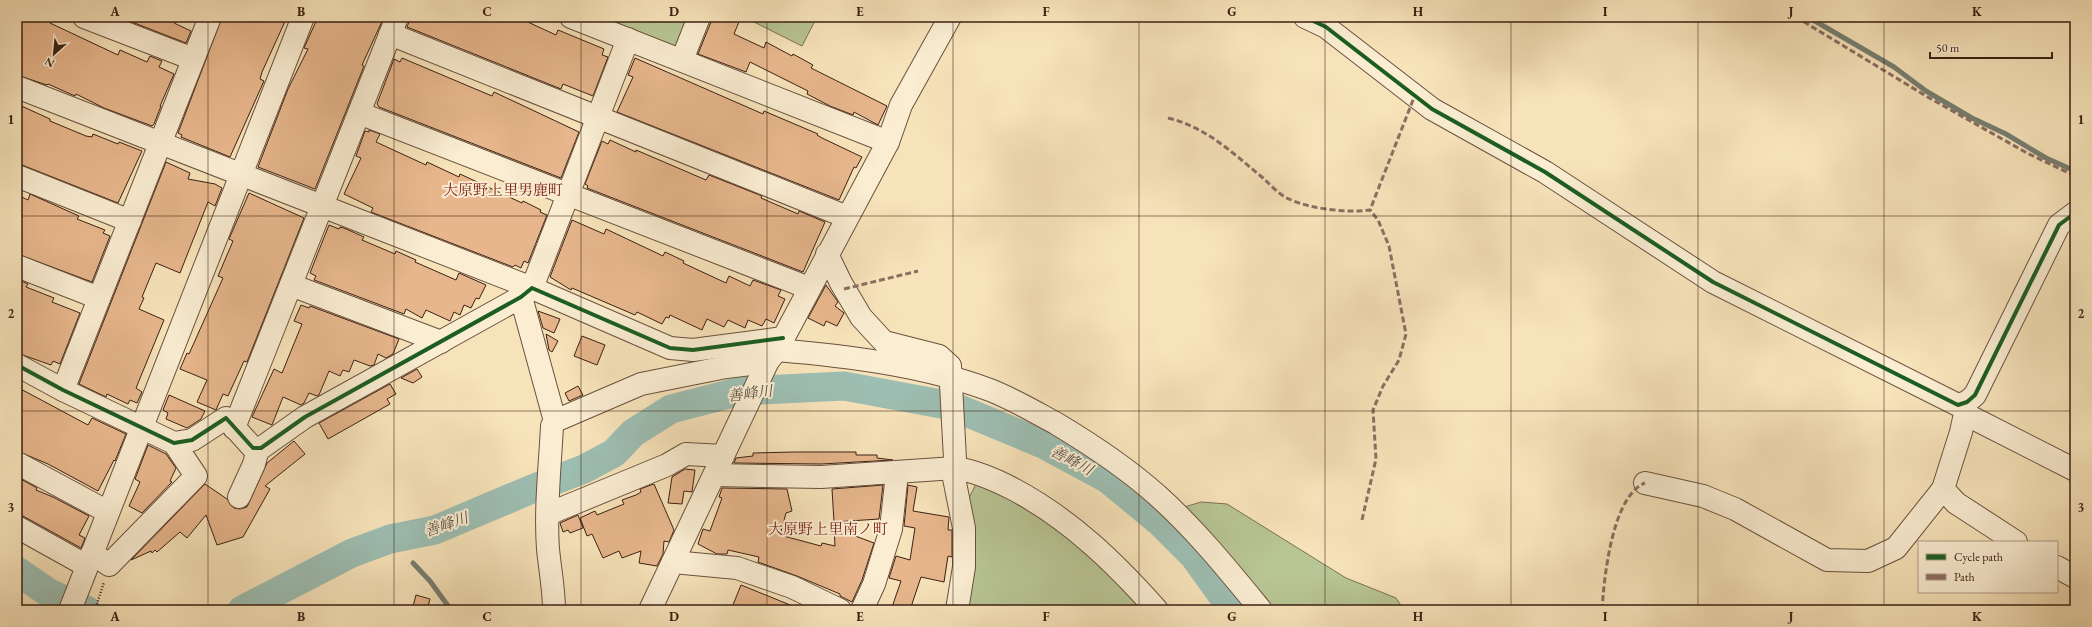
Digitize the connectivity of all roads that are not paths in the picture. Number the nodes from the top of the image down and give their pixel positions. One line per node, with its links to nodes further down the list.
1 (84, 17): 10 (street)
2 (210, 17): 10 (street)
3 (303, 17): 17 (street)
4 (699, 17): 11 (street)
5 (950, 17): 15 (street)
6 (1304, 17): 35 (street)
7 (578, 18): 9 (street)
8 (394, 26): 13 (street); 14 (street)
9 (628, 39): 11 (street); 14 (street)
10 (193, 59): 16 (street)
11 (682, 60): 15 (street)
12 (17, 87): 16 (street)
13 (359, 113): 19 (street); 20 (street)
14 (598, 117): 19 (street); 22 (street)
15 (888, 142): 22 (street)
16 (160, 143): 17 (street); 23 (street)
17 (241, 174): 20 (street); 37 (street)
18 (17, 176): 23 (street)
19 (568, 194): 27 (street); 28 (street)
20 (322, 206): 26 (street); 28 (street)
21 (2075, 213): 35 (street)
22 (847, 217): 24 (street)
23 (130, 221): 29 (street)
24 (827, 254): 27 (street); 33 (street)
25 (17, 266): 29 (street)
26 (291, 285): 30 (street); 38 (street)
27 (809, 288): 31 (street)
28 (527, 292): 30 (street); 31 (street); 36 (street)
29 (99, 298): 34 (street)
30 (441, 342): 40 (street)
31 (776, 350): 33 (street); 36 (street); 41 (street)
32 (17, 365): 34 (street)
33 (952, 381): 43 (street); 64 (street)
34 (63, 390): 37 (street)
35 (1963, 409): 44 (street); 47 (street)
36 (553, 424): 50 (street)
37 (142, 426): 39 (street); 49 (street)
38 (234, 428): 39 (street); 40 (street)
39 (174, 443): 53 (street)
40 (258, 449): 48 (street)
41 (722, 459): 45 (street); 50 (street); 54 (street)
42 (17, 463): 49 (street)
43 (955, 463): 45 (street); 62 (street); 63 (street)
44 (2075, 470)
45 (897, 473): 61 (street)
46 (1645, 483): 47 (street)
47 (1943, 489): 52 (street)
48 (239, 497)
49 (108, 512): 53 (street)
50 (548, 514): 58 (street)
51 (17, 527): 53 (street)
52 (2014, 541)
53 (94, 562): 57 (street)
54 (673, 562): 59 (street); 60 (street)
55 (2058, 568): 56 (street)
56 (2075, 577)
57 (70, 610)
58 (554, 610)
59 (650, 610)
60 (840, 610)
61 (862, 610)
62 (957, 610)
63 (1157, 610)
64 (1261, 610)

